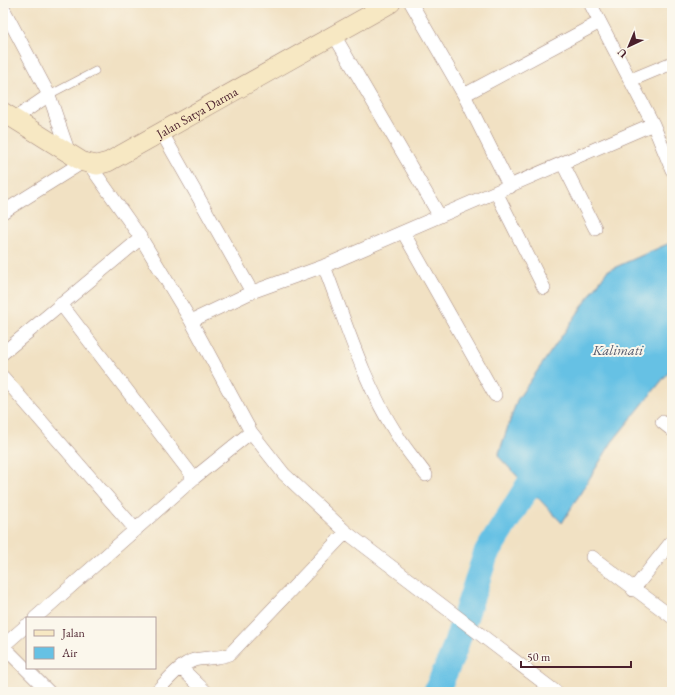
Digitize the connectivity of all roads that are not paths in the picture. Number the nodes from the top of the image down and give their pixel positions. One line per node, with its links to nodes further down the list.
1 (411, 3): 11 (street)
2 (590, 3): 5 (street)
3 (386, 4): 6 (main road, Jalan Satya Darma)
4 (3, 8): 10 (street)
5 (600, 22): 9 (street); 11 (street)
6 (334, 36): 14 (main road, Jalan Satya Darma); 21 (street)
7 (672, 63): 9 (street)
8 (95, 71): 10 (lane)
9 (631, 80): 13 (street)
10 (49, 95): 12 (street); 15 (street)
11 (464, 95): 18 (street)
12 (9, 116): 15 (main road)
13 (653, 124): 16 (street); 17 (street)
14 (162, 133): 15 (main road, Jalan Satya Darma); 27 (street)
15 (81, 160): 20 (street); 24 (street)
16 (563, 164): 18 (street); 22 (street)
17 (672, 170)
18 (510, 187): 19 (street)
19 (496, 192): 21 (street); 26 (street)
20 (3, 212)
21 (439, 215): 23 (street)
22 (595, 228)
23 (403, 232): 25 (street); 32 (street)
24 (140, 238): 28 (street); 29 (street)
25 (324, 266): 27 (street); 34 (street)
26 (544, 288)
27 (252, 292): 29 (street)
28 (61, 304): 30 (street); 35 (street)
29 (191, 321): 33 (street)
30 (3, 353)
31 (3, 377): 36 (street)
32 (494, 395)
33 (251, 432): 35 (street); 37 (street)
34 (426, 475)
35 (194, 478): 36 (street)
36 (136, 530): 41 (street)
37 (346, 532): 44 (street); 50 (street)
38 (672, 541): 40 (street)
39 (592, 557): 40 (street)
40 (633, 590): 42 (street)
41 (36, 617)
42 (672, 617)
43 (26, 626): 45 (street)
44 (181, 668): 48 (street); 49 (street)
45 (26, 669)
46 (26, 669): 47 (street)
47 (49, 692)
48 (156, 692)
49 (206, 692)
50 (556, 692)

